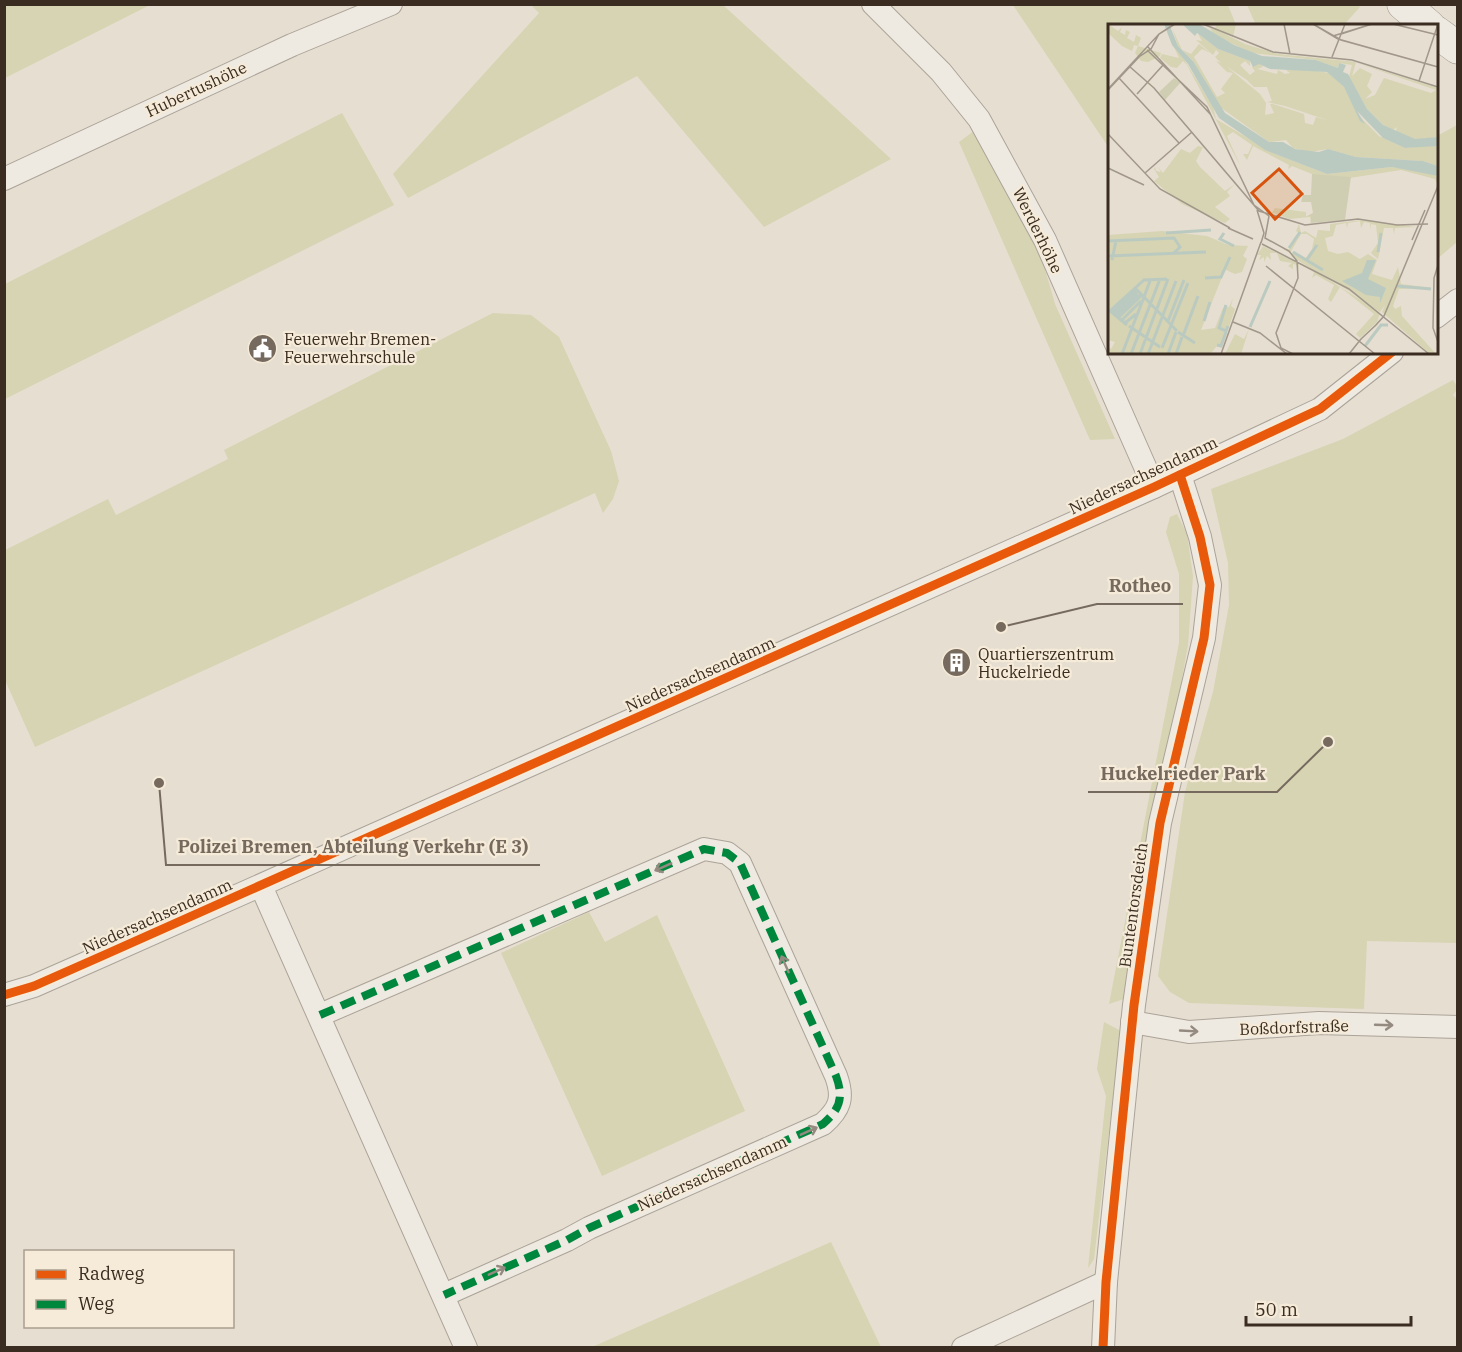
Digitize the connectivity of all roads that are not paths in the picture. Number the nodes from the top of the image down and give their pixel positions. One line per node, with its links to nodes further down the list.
1 (391, 4): 7 (street, Hubertushöhe)
2 (873, 4): 12 (street, Werderhöhe)
3 (1403, 4): 4 (street)
4 (1427, 24)
5 (1438, 33): 6 (street)
6 (1458, 48)
7 (4, 179)
8 (1458, 300): 9 (street)
9 (1438, 316)
10 (1389, 354): 11 (street, Niedersachsendamm)
11 (1180, 475): 12 (street, Niedersachsendamm); 16 (street, Buntentorsdeich)
12 (1154, 487): 13 (street, Niedersachsendamm)
13 (261, 886): 14 (street, Niedersachsendamm); 15 (street)
14 (4, 995)
15 (320, 1015): 19 (street); 19 (street, Niedersachsendamm, one-way to 15)
16 (1132, 1022): 17 (street, Boßdorfstraße, one-way to 17); 18 (street, Buntentorsdeich)
17 (1458, 1027)
18 (1106, 1282): 21 (street); 22 (street, Buntentorsdeich)
19 (444, 1295): 20 (street)
20 (466, 1347)
21 (963, 1347)
22 (1103, 1347)

